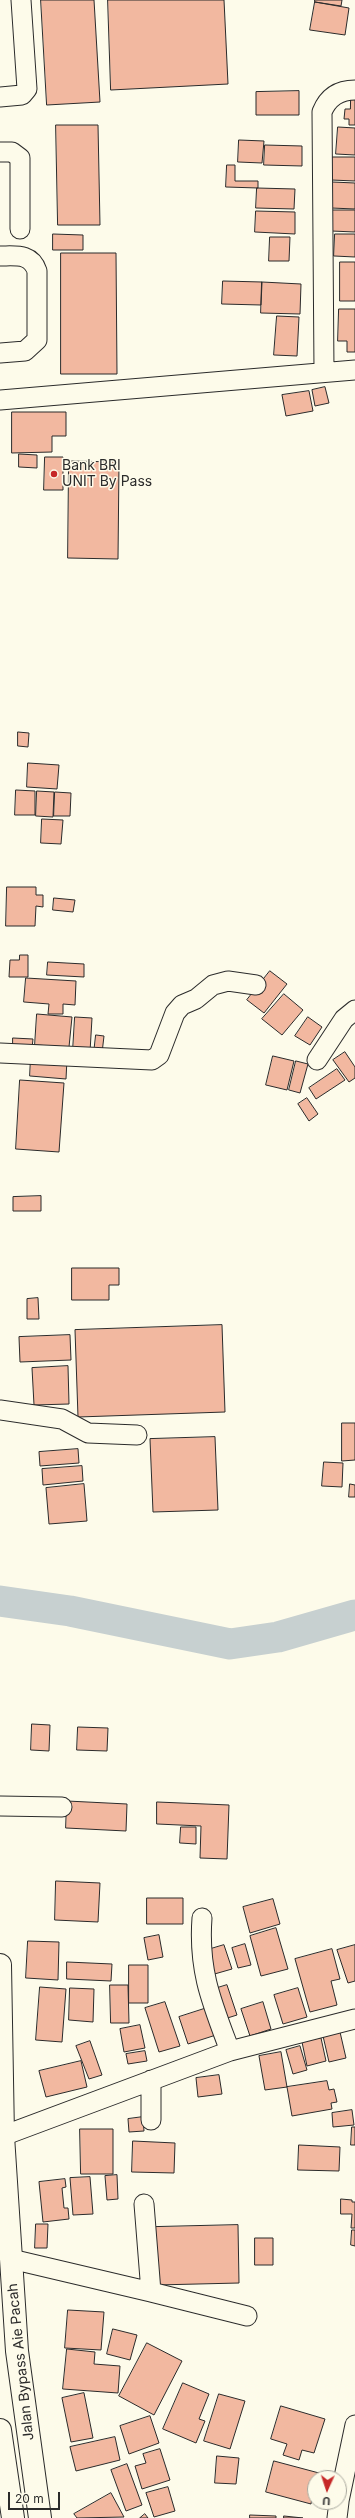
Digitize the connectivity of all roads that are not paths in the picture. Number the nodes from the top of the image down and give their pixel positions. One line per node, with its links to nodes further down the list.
1 (21, 0): 3 (street)
2 (355, 90): 9 (street)
3 (0, 97)
4 (0, 152): 5 (street)
5 (20, 229)
6 (0, 256): 7 (street)
7 (0, 353)
8 (355, 370): 9 (street)
9 (324, 371): 10 (street)
10 (0, 400)
11 (256, 986): 13 (street)
12 (355, 1010): 14 (street)
13 (0, 1053)
14 (317, 1060)
15 (0, 1410): 16 (street)
16 (137, 1435)
17 (0, 1806): 18 (street)
18 (62, 1807)
19 (202, 1918): 22 (street)
20 (0, 1965): 25 (highway, Jalan Bypass Aie Pacah)
21 (355, 2018): 22 (street)
22 (230, 2051): 23 (street)
23 (151, 2080): 24 (street); 25 (street)
24 (151, 2120)
25 (1, 2136): 27 (highway, Jalan Bypass Aie Pacah)
26 (144, 2204): 28 (street)
27 (11, 2259): 28 (street); 34 (highway, Jalan Bypass Aie Pacah)
28 (151, 2292): 29 (street)
29 (247, 2316)
30 (355, 2425): 32 (street)
31 (0, 2430): 33 (highway, Jalan Bypass Aie Pacah)
32 (346, 2470)
33 (13, 2518)
34 (40, 2518)

